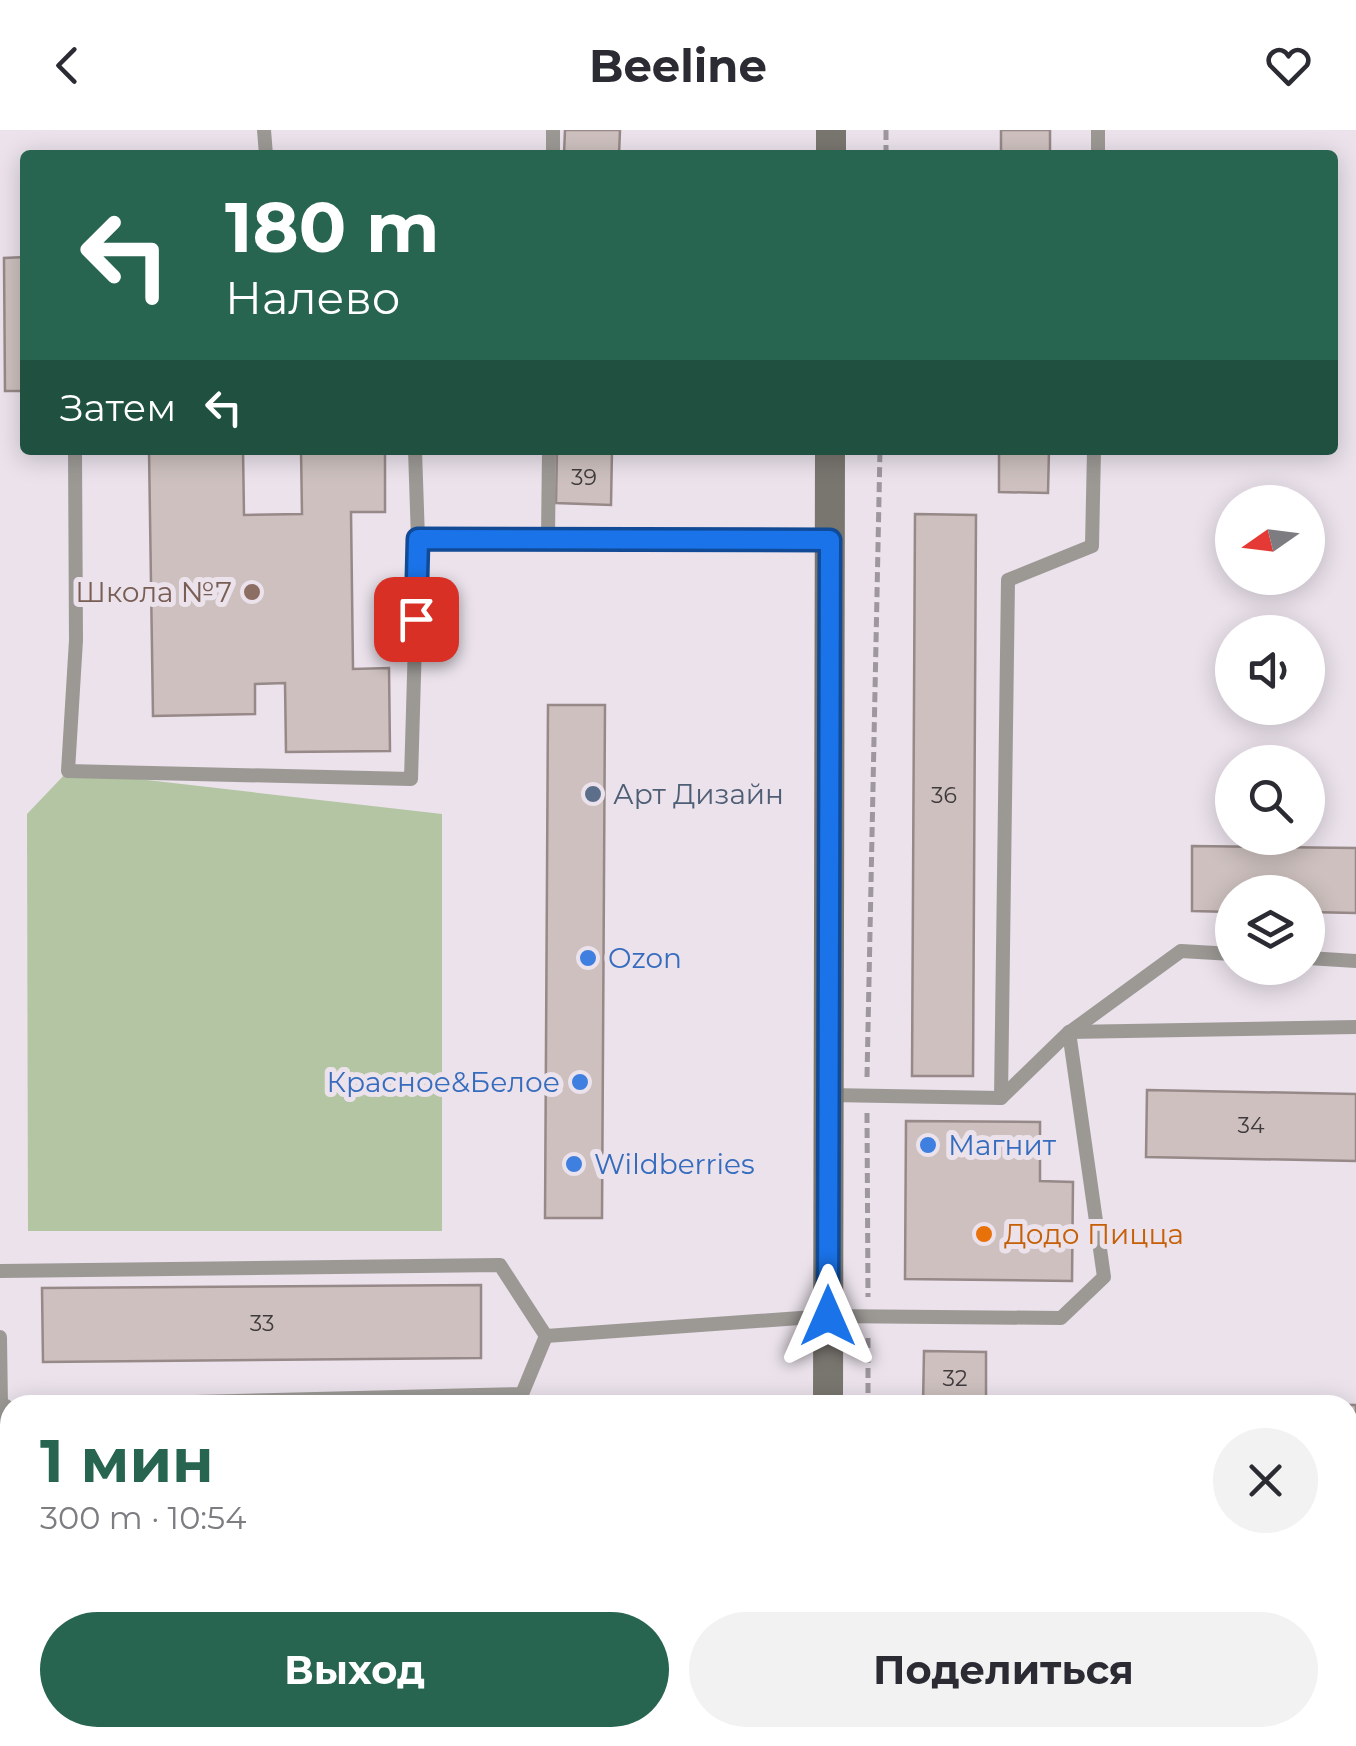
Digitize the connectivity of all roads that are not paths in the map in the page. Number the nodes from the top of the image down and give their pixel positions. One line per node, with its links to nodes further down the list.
1 (75, 455): 7 (lane)
2 (415, 455): 7 (lane)
3 (549, 455): 6 (lane)
4 (830, 455): 8 (street)
5 (1094, 455): 15 (lane)
6 (548, 538): 7 (lane); 8 (lane)
7 (418, 539)
8 (830, 540): 14 (street)
9 (1215, 953): 13 (lane)
10 (1325, 959): 11 (lane)
11 (1356, 961)
12 (1356, 1027): 13 (lane)
13 (1070, 1032): 15 (lane); 17 (lane)
14 (828, 1095): 15 (lane); 17 (street)
15 (1001, 1098)
16 (0, 1271): 18 (lane)
17 (828, 1316): 18 (lane); 22 (street)
18 (546, 1336): 21 (lane)
19 (0, 1337): 20 (lane)
20 (1, 1395)
21 (481, 1395)
22 (828, 1395)

